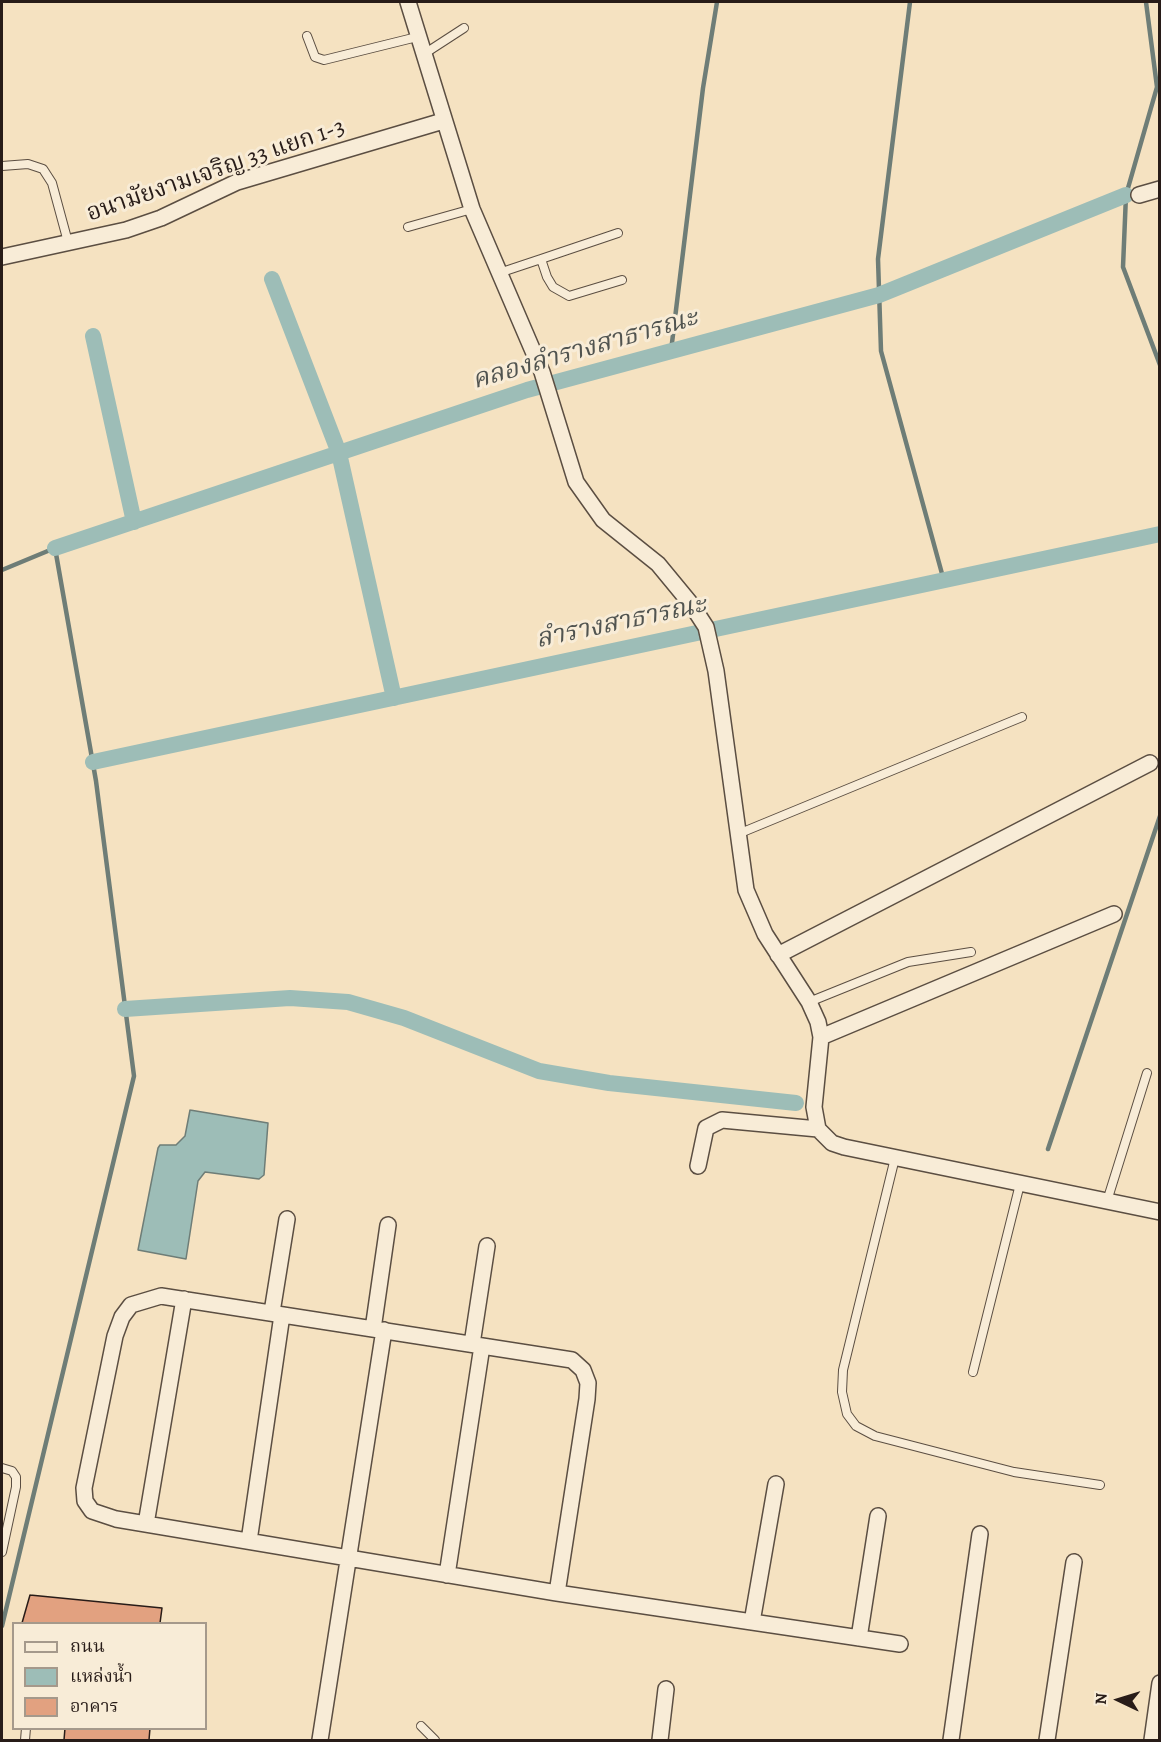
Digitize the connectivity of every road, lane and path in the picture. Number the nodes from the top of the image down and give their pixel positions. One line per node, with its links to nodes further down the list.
1 (408, 2): 4 (street)
2 (464, 28): 5 (lane)
3 (307, 36): 4 (lane)
4 (417, 37): 5 (street)
5 (423, 55): 6 (street)
6 (443, 121): 10 (street); 13 (street, อนามัยงามเจริญ 33 แยก 1-3)
7 (2, 166): 13 (lane)
8 (1160, 189): 9 (street)
9 (1139, 195)
10 (471, 209): 11 (lane); 16 (street)
11 (408, 226)
12 (618, 233): 15 (lane)
13 (68, 242): 14 (street, อนามัยงามเจริญ 33 แยก 1-3)
14 (2, 257)
15 (541, 259): 16 (lane); 17 (lane)
16 (499, 273): 20 (street)
17 (622, 280)
18 (1022, 717): 20 (lane)
19 (1150, 763): 23 (street)
20 (736, 835): 23 (street)
21 (1114, 914): 25 (street)
22 (971, 952): 24 (lane)
23 (778, 955): 24 (street)
24 (809, 1002): 25 (street)
25 (822, 1037): 27 (street)
26 (1147, 1073): 31 (lane)
27 (818, 1129): 28 (street); 29 (street)
28 (895, 1158): 30 (street); 43 (lane)
29 (698, 1166)
30 (1020, 1184): 31 (street); 40 (lane)
31 (1107, 1201): 32 (street)
32 (1160, 1212)
33 (287, 1219): 37 (street)
34 (388, 1225): 38 (street)
35 (487, 1246): 39 (street)
36 (184, 1299): 37 (street); 45 (street); 45 (street)
37 (277, 1313): 38 (street); 47 (street)
38 (378, 1330): 39 (street); 49 (street)
39 (477, 1345): 51 (street); 52 (street)
40 (973, 1372)
41 (2, 1468): 48 (lane)
42 (776, 1485): 53 (street)
43 (1100, 1485)
44 (878, 1516): 54 (street)
45 (146, 1524): 47 (street)
46 (980, 1534): 62 (street)
47 (249, 1541): 49 (street)
48 (2, 1552)
49 (350, 1558): 51 (street); 59 (street)
50 (1074, 1562): 63 (street)
51 (447, 1575): 52 (street)
52 (557, 1593): 53 (street)
53 (752, 1622): 54 (street)
54 (859, 1638): 55 (street)
55 (900, 1644)
56 (1160, 1683): 64 (street)
57 (666, 1689): 61 (street)
58 (421, 1726): 60 (lane)
59 (320, 1740)
60 (435, 1740)
61 (660, 1740)
62 (951, 1740)
63 (1047, 1740)
64 (1152, 1740)

